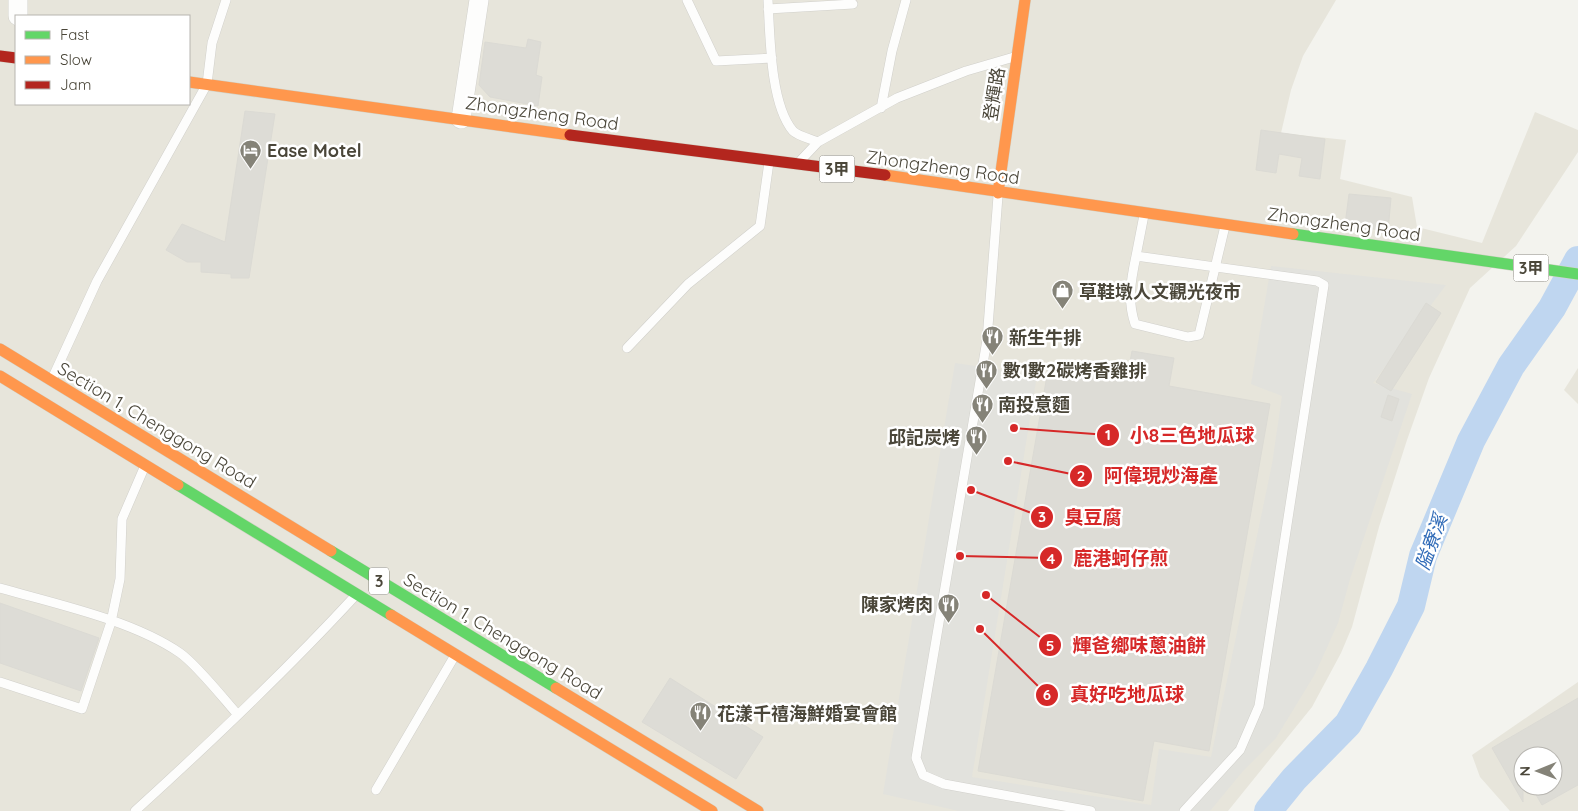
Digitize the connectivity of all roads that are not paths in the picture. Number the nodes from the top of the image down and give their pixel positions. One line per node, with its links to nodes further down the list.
1 (18, 0): 9 (street)
2 (226, 0): 15 (lane)
3 (480, 0): 17 (street)
4 (687, 0): 13 (lane)
5 (906, 0): 16 (lane)
6 (1025, 0): 11 (main road, 登輝路)
7 (768, 4): 8 (lane); 13 (lane)
8 (853, 4)
9 (18, 15)
10 (0, 56): 12 (main road)
11 (1017, 57): 16 (lane); 21 (main road, 登輝路)
12 (15, 58)
13 (772, 58): 18 (lane)
14 (190, 82): 15 (main road, Zhongzheng Road / 3甲)
15 (207, 84): 17 (main road, Zhongzheng Road / 3甲); 30 (lane)
16 (881, 108): 18 (lane)
17 (461, 119): 19 (main road, Zhongzheng Road / 3甲)
18 (818, 142): 20 (lane)
19 (770, 160): 20 (main road, Zhongzheng Road / 3甲); 27 (lane)
20 (797, 164): 21 (main road, Zhongzheng Road / 3甲)
21 (998, 193): 22 (main road, Zhongzheng Road / 3甲); 42 (lane)
22 (1144, 213): 23 (main road, Zhongzheng Road / 3甲); 24 (lane)
23 (1226, 224): 25 (lane); 26 (main road, Zhongzheng Road / 3甲)
24 (1136, 256): 25 (lane); 25 (lane)
25 (1215, 265): 43 (lane)
26 (1578, 274)
27 (627, 348)
28 (0, 350): 30 (main road, Section 1, Chenggong Road / 3)
29 (0, 376): 30 (main road, Section 1, Chenggong Road / 3)
30 (46, 391): 31 (main road, Section 1, Chenggong Road / 3); 41 (main road, Section 1, Chenggong Road / 3)
31 (145, 465): 33 (main road, Section 1, Chenggong Road / 3); 34 (lane)
32 (0, 588): 34 (lane)
33 (361, 593): 35 (main road, Section 1, Chenggong Road / 3); 37 (lane)
34 (111, 622): 36 (lane); 37 (lane)
35 (455, 655): 38 (lane); 40 (main road, Section 1, Chenggong Road / 3)
36 (0, 682)
37 (238, 715): 39 (lane)
38 (376, 790)
39 (135, 811)
40 (712, 811)
41 (758, 811)
42 (1091, 811)
43 (1184, 811)

